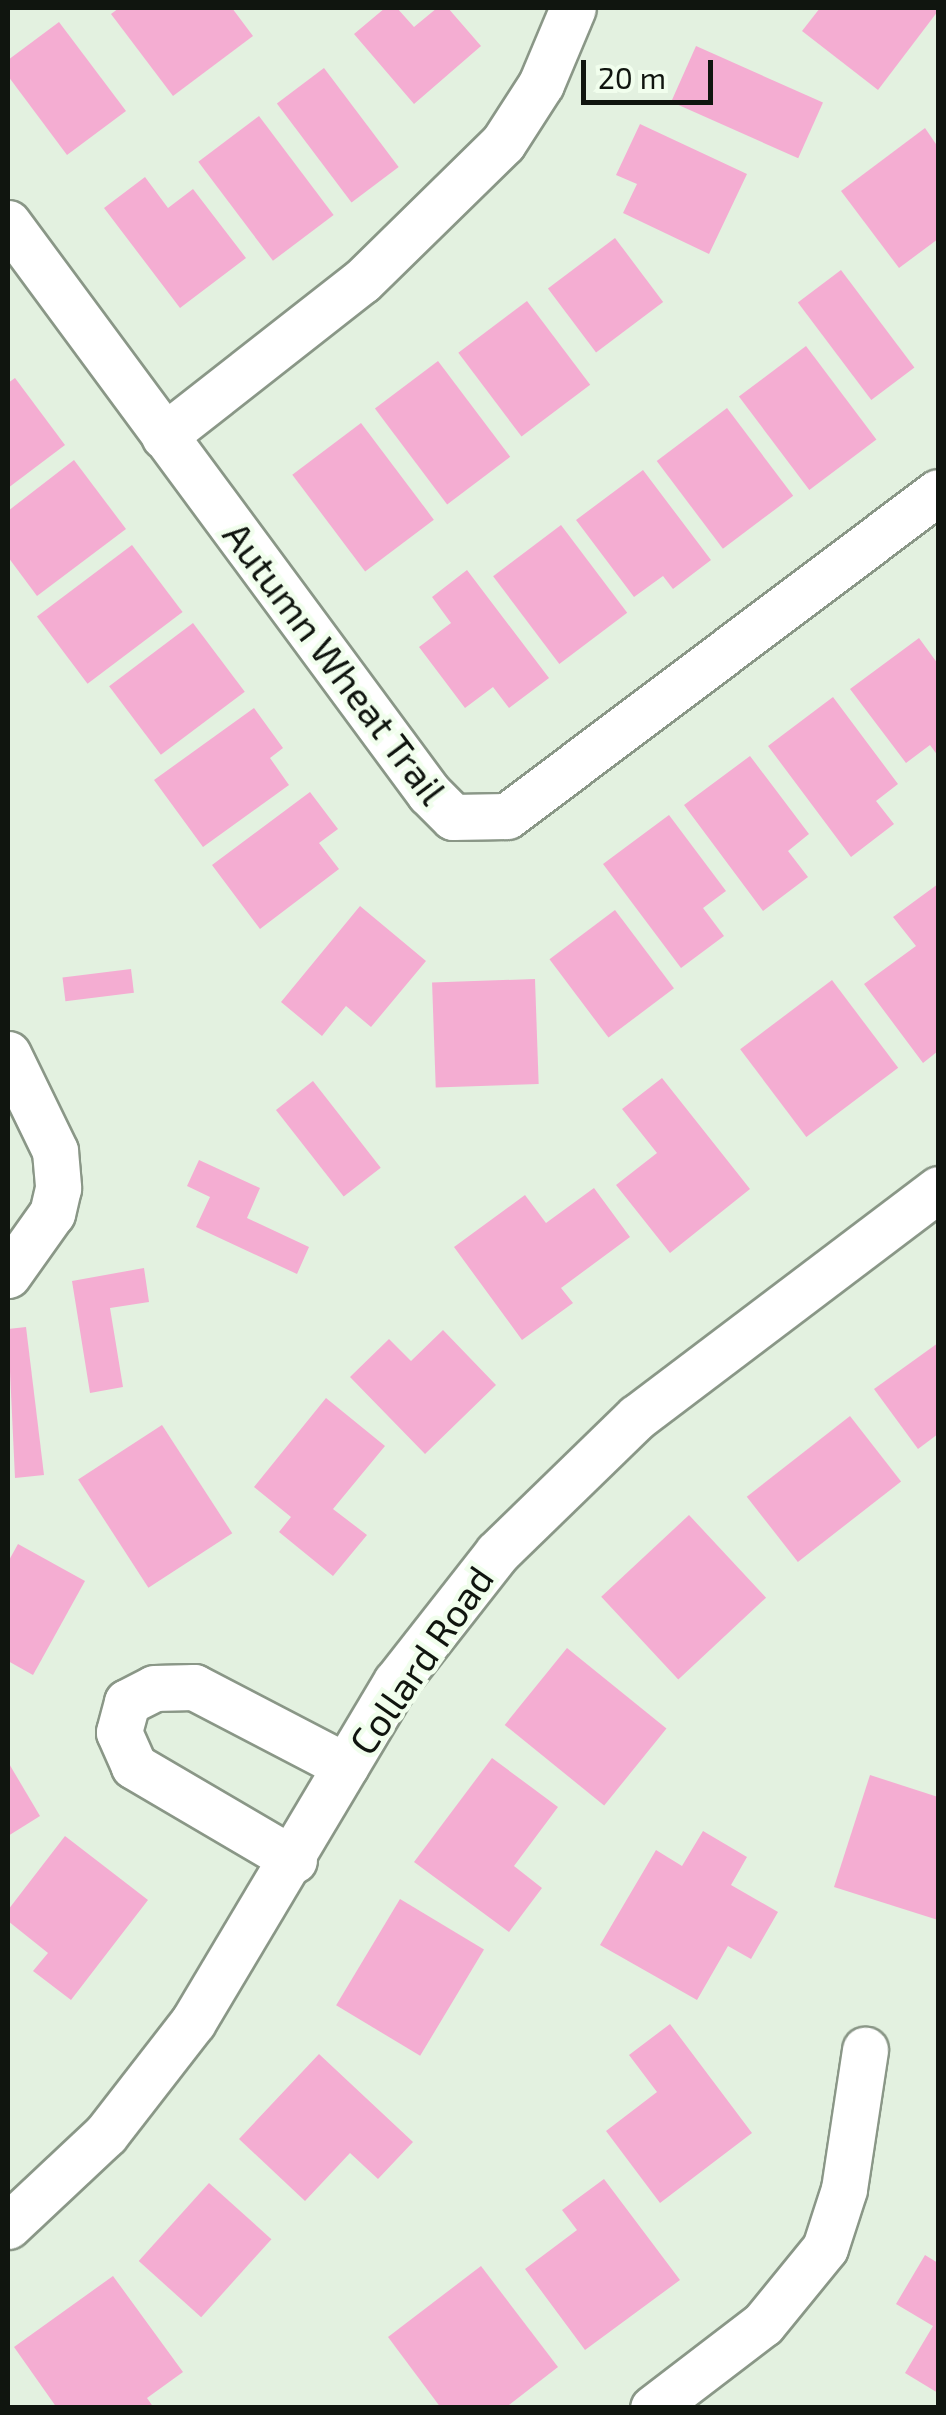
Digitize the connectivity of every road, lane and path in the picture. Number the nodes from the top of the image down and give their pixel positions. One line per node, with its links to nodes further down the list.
1 (572, 8): 3 (street)
2 (8, 223): 3 (street, Autumn Wheat Trail)
3 (164, 436): 4 (street, Autumn Wheat Trail)
4 (938, 492)
5 (8, 1054): 7 (street)
6 (938, 1189): 8 (street, Collard Road)
7 (8, 1275)
8 (346, 1766): 9 (street, Collard Road); 9 (street)
9 (294, 1860): 11 (street, Collard Road)
10 (865, 2050): 12 (street)
11 (8, 2226)
12 (653, 2408)

